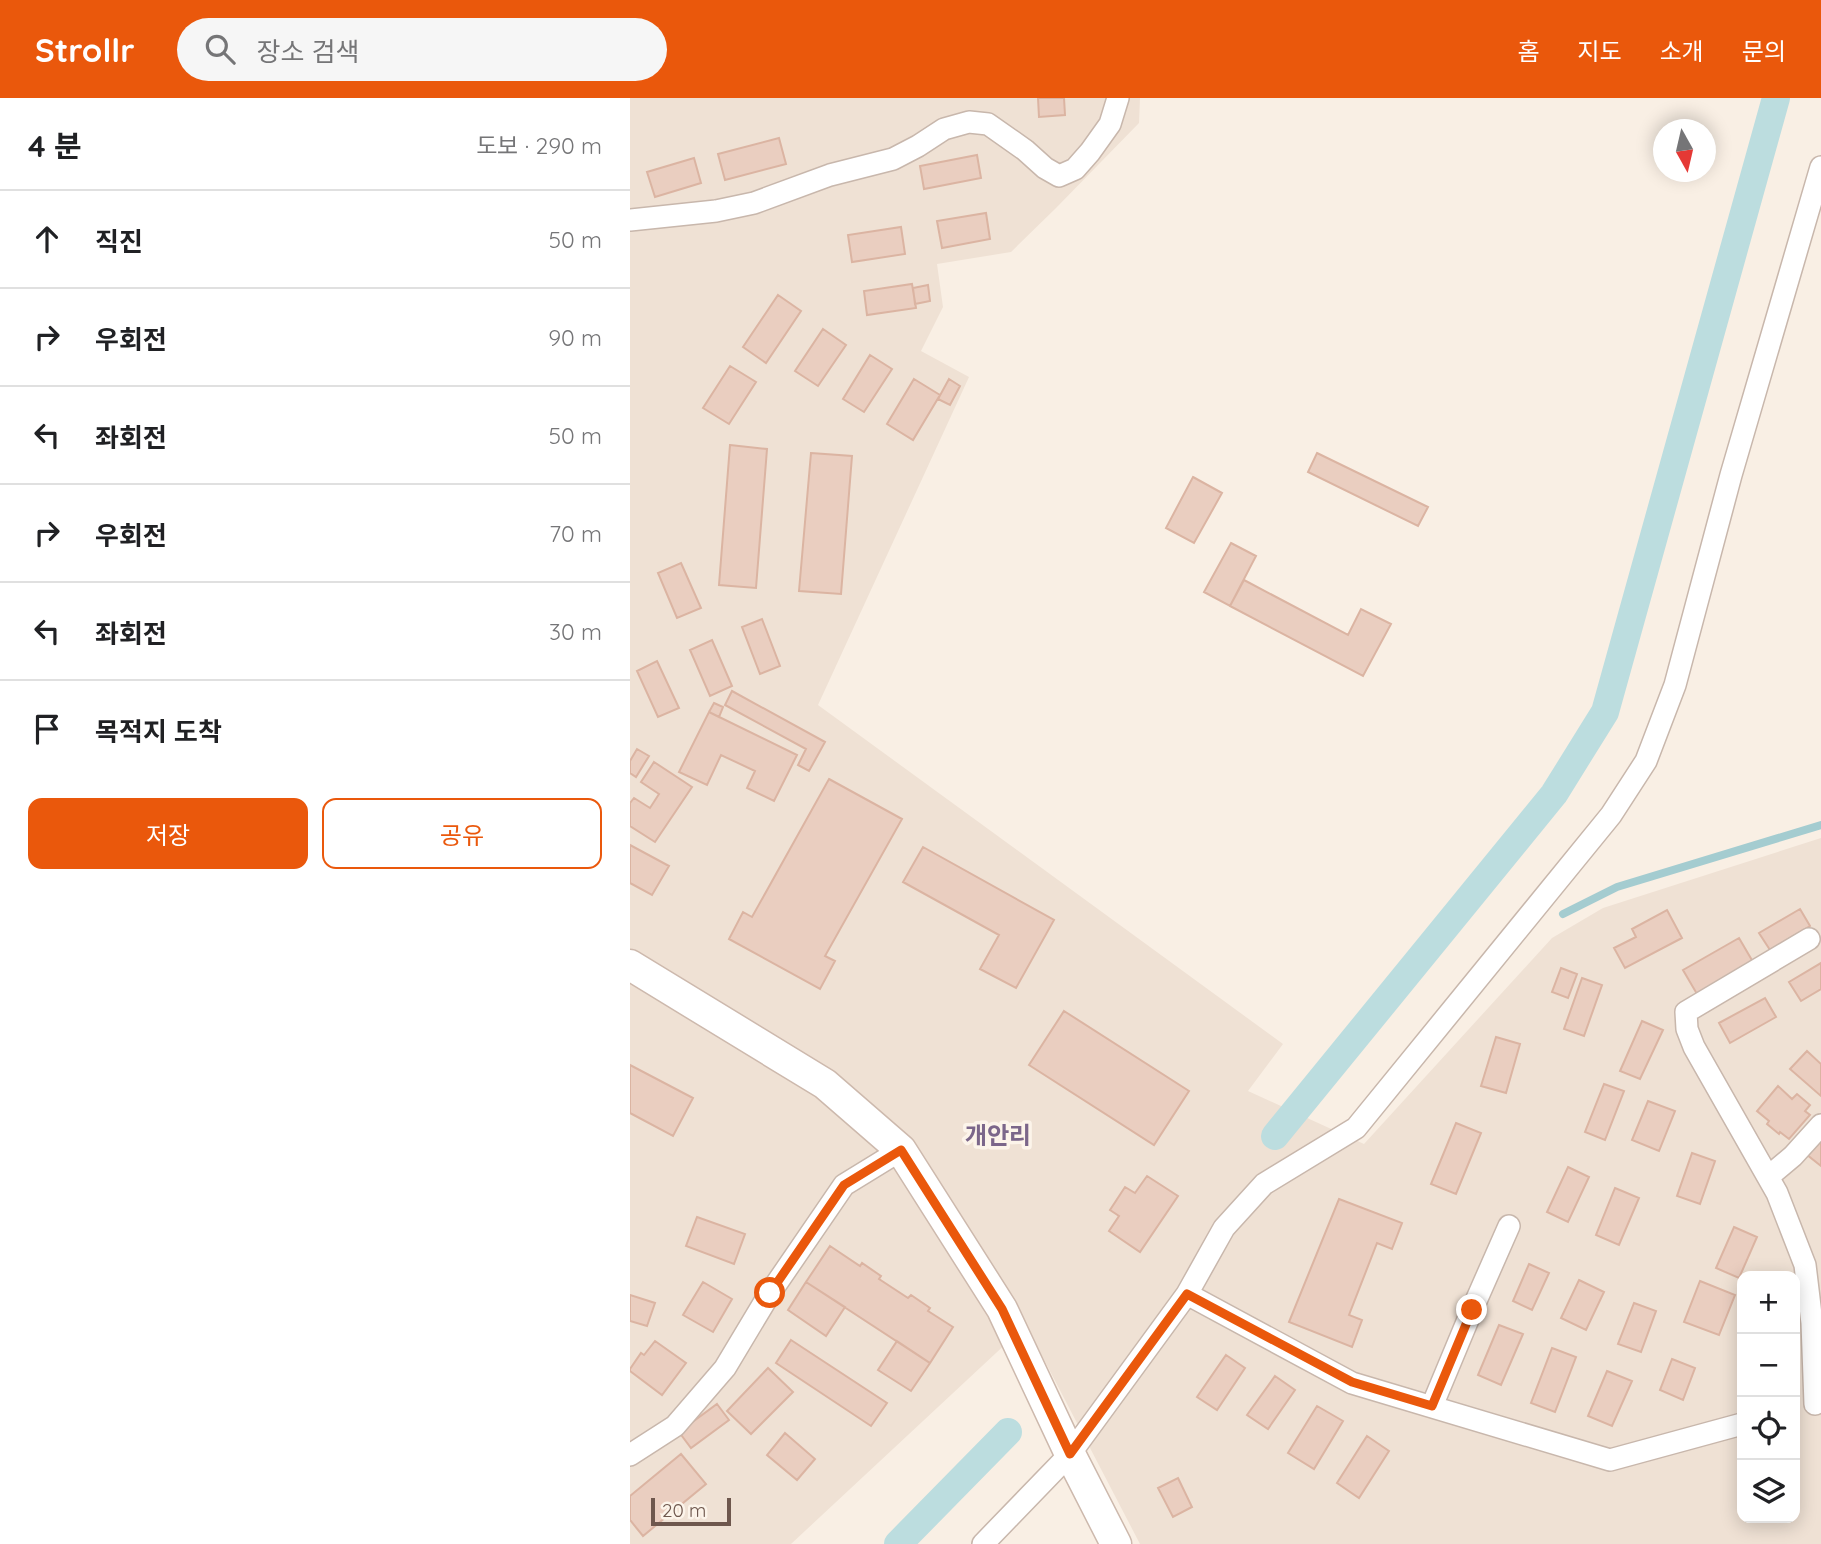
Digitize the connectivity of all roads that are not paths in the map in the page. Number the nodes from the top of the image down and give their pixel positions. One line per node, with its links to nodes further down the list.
1 (1118, 98): 3 (street)
2 (1821, 167): 10 (street)
3 (630, 220)
4 (1809, 939): 8 (street)
5 (630, 965): 7 (main road)
6 (1821, 1125): 8 (street)
7 (901, 1150): 14 (main road); 15 (street)
8 (1768, 1177): 12 (street)
9 (1509, 1226): 11 (street)
10 (1187, 1294): 11 (street); 14 (street)
11 (1432, 1406): 13 (street)
12 (1810, 1406)
13 (1737, 1425)
14 (1070, 1454): 16 (street); 17 (main road)
15 (630, 1455)
16 (983, 1544)
17 (1116, 1544)

